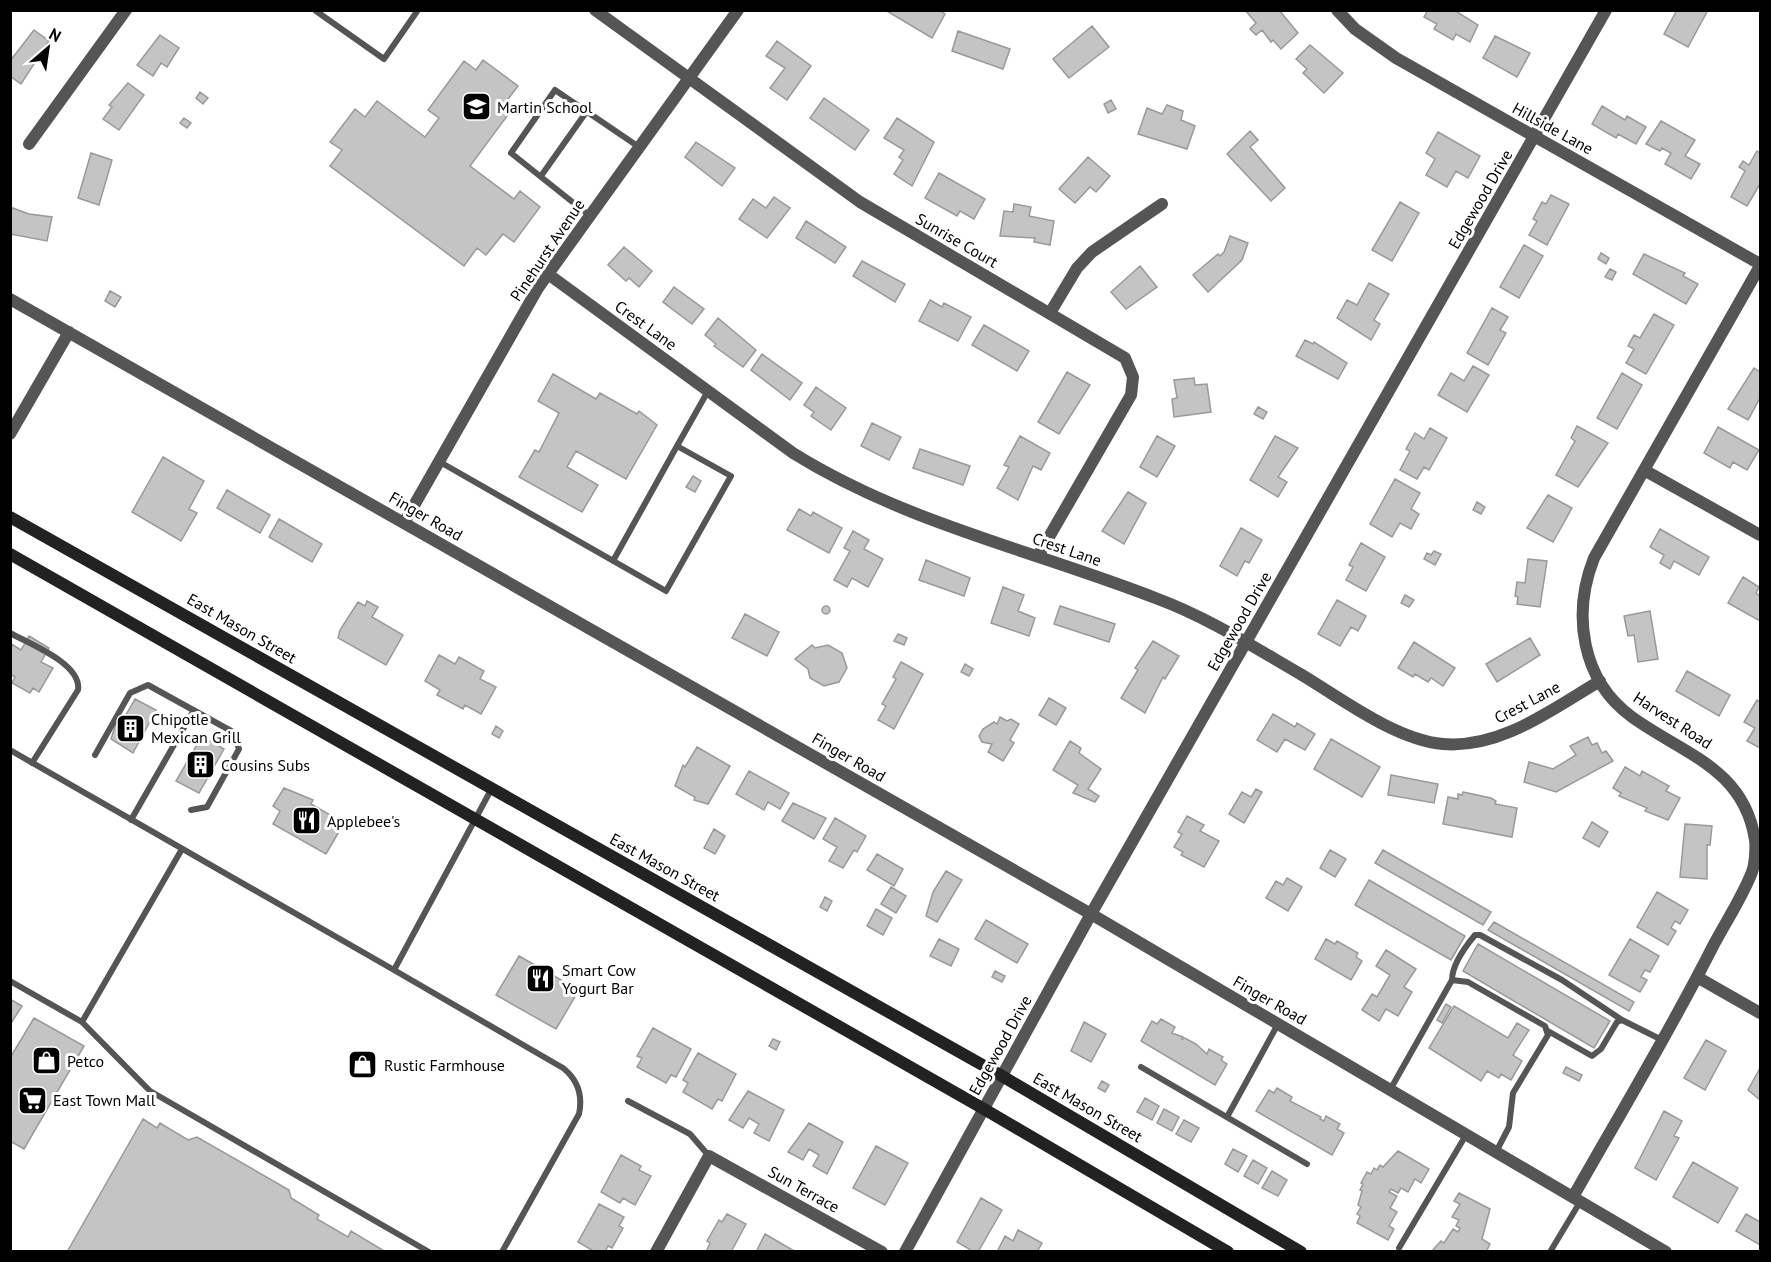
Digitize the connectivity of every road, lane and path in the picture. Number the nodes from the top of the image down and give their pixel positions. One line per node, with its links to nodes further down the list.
1 (126, 10): 11 (street)
2 (316, 10): 3 (lane)
3 (418, 10)
4 (595, 10): 8 (street, Sunrise Court)
5 (738, 10): 8 (street, Pinehurst Avenue)
6 (1337, 10): 10 (street, Hillside Lane)
7 (1606, 10): 10 (street, Edgewood Drive)
8 (689, 79): 12 (street, Pinehurst Avenue); 19 (street, Sunrise Court)
9 (587, 111): 12 (lane); 13 (lane); 13 (lane)
10 (1534, 137): 16 (street, Hillside Lane); 33 (street, Edgewood Drive)
11 (29, 144)
12 (639, 148): 15 (street, Pinehurst Avenue)
13 (541, 176): 15 (lane)
14 (1162, 204): 19 (street)
15 (590, 216): 17 (street, Pinehurst Avenue)
16 (1761, 265): 25 (street, Harvest Road)
17 (548, 274): 21 (street, Crest Lane); 24 (street, Pinehurst Avenue)
18 (10, 299): 20 (street, Finger Road)
19 (1050, 313): 30 (street, Sunrise Court)
20 (69, 332): 22 (street); 27 (street, Finger Road)
21 (708, 391): 23 (lane); 30 (street, Crest Lane)
22 (10, 434)
23 (677, 446): 31 (lane); 31 (lane)
24 (439, 461): 27 (street, Pinehurst Avenue); 31 (lane)
25 (1644, 470): 28 (street); 34 (street, Harvest Road)
26 (10, 517): 39 (main road, East Mason Street)
27 (404, 523): 44 (street, Finger Road)
28 (1761, 535)
29 (10, 554): 41 (main road)
30 (1038, 556): 33 (street, Crest Lane)
31 (613, 561)
32 (10, 633): 38 (lane)
33 (1246, 642): 34 (street, Crest Lane); 44 (street, Edgewood Drive)
34 (1600, 681): 46 (street, Harvest Road)
35 (194, 710): 37 (lane); 40 (lane); 42 (lane)
36 (10, 750): 38 (lane)
37 (95, 755)
38 (32, 763): 42 (lane)
39 (492, 788): 41 (lane); 56 (main road, East Mason Street)
40 (191, 810)
41 (475, 818): 45 (lane); 59 (main road)
42 (131, 820): 43 (lane)
43 (182, 849): 45 (lane); 51 (lane)
44 (1091, 914): 52 (street, Finger Road); 56 (street, Edgewood Drive)
45 (394, 970): 68 (lane)
46 (1697, 977): 49 (street); 54 (street, Harvest Road)
47 (1452, 980): 50 (lane); 53 (lane); 57 (lane)
48 (10, 981): 51 (lane)
49 (1761, 1013)
50 (1622, 1020): 53 (lane); 54 (lane)
51 (82, 1022): 67 (lane)
52 (1278, 1024): 57 (street, Finger Road); 60 (lane)
53 (1548, 1031): 62 (lane)
54 (1662, 1040): 65 (street, Harvest Road)
55 (1140, 1067): 60 (lane)
56 (1002, 1076): 59 (street, Edgewood Drive); 73 (main road, East Mason Street)
57 (1390, 1090): 61 (street, Finger Road)
58 (628, 1101): 63 (lane)
59 (984, 1109): 71 (street, Edgewood Drive); 72 (main road)
60 (1227, 1117): 64 (lane)
61 (1466, 1134): 62 (street, Finger Road); 66 (lane)
62 (1496, 1152): 65 (street, Finger Road)
63 (709, 1156): 69 (street); 70 (street, Sun Terrace)
64 (1307, 1164)
65 (1576, 1199): 74 (lane); 75 (street, Finger Road)
66 (1399, 1248)
67 (429, 1251)
68 (502, 1251)
69 (656, 1251)
70 (882, 1251)
71 (905, 1251)
72 (1228, 1251)
73 (1301, 1251)
74 (1550, 1251)
75 (1666, 1251)

